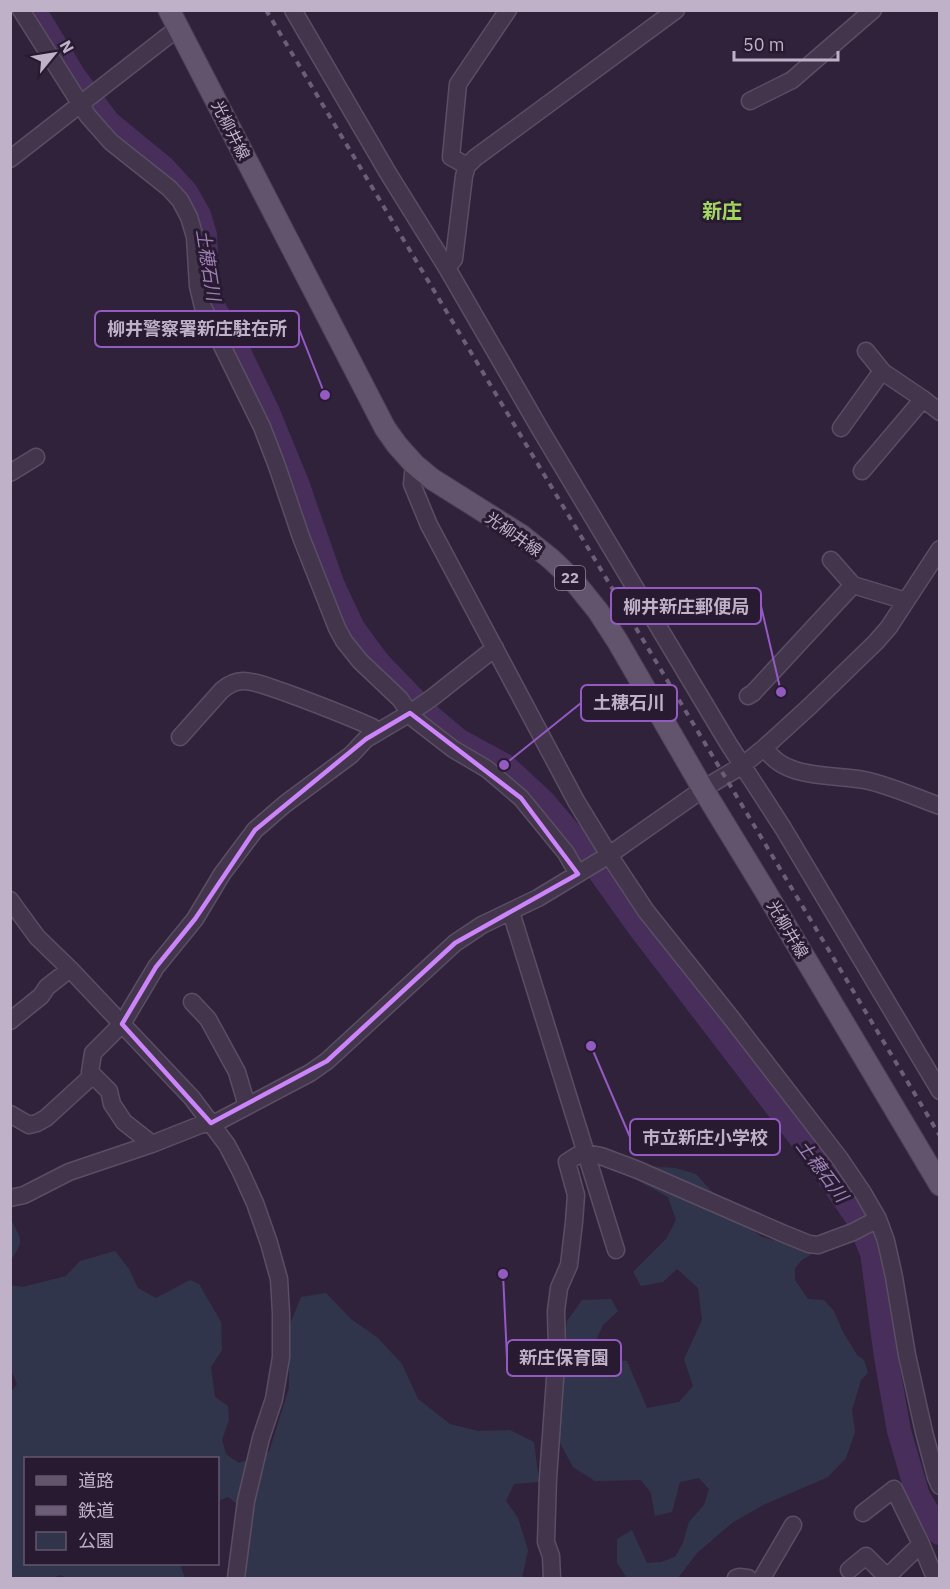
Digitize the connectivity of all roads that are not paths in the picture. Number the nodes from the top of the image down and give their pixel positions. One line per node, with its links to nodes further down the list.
1 (21, 10): 8 (street)
2 (293, 10): 11 (street)
3 (508, 10): 10 (street)
4 (676, 10): 10 (street)
5 (873, 10): 7 (street)
6 (174, 19): 8 (street); 18 (main road, 光柳井線 / 22)
7 (750, 101)
8 (82, 104): 9 (street); 27 (street)
9 (10, 159)
10 (467, 166): 11 (street)
11 (447, 268): 31 (street)
12 (866, 351): 13 (street)
13 (882, 372): 14 (street); 16 (street)
14 (923, 399): 15 (street); 19 (street)
15 (939, 412)
16 (841, 428)
17 (36, 457): 20 (street)
18 (414, 464): 25 (street); 32 (main road, 光柳井線 / 22)
19 (862, 471)
20 (10, 472)
21 (939, 549): 24 (street)
22 (831, 560): 23 (street)
23 (854, 585): 24 (street); 26 (street)
24 (906, 601): 30 (street)
25 (495, 648): 27 (street); 34 (street)
26 (748, 696)
27 (411, 713): 28 (street); 35 (street)
28 (377, 731): 29 (street); 41 (street)
29 (180, 737)
30 (765, 747): 31 (street); 33 (street)
31 (743, 765): 32 (street); 43 (street)
32 (704, 789): 34 (street); 49 (main road, 光柳井線 / 22)
33 (939, 806)
34 (606, 856): 35 (street); 51 (street)
35 (582, 871): 37 (street)
36 (10, 900): 38 (street)
37 (511, 912): 44 (street); 48 (street)
38 (70, 969): 40 (street); 41 (street)
39 (192, 1002): 44 (street)
40 (10, 1021)
41 (122, 1024): 42 (street); 46 (street)
42 (93, 1075): 45 (street); 47 (street)
43 (939, 1091)
44 (247, 1106): 46 (street)
45 (10, 1114)
46 (211, 1123): 47 (street); 58 (street)
47 (152, 1144): 50 (street)
48 (586, 1153): 51 (street); 52 (street); 59 (street)
49 (939, 1185)
50 (10, 1197)
51 (878, 1219): 53 (street)
52 (616, 1250)
53 (939, 1486)
54 (863, 1513): 56 (street)
55 (793, 1525): 62 (street)
56 (921, 1544): 57 (street); 63 (street)
57 (849, 1570)
58 (236, 1578)
59 (552, 1578)
60 (736, 1578): 61 (street)
61 (748, 1578)
62 (762, 1578)
63 (935, 1578)

